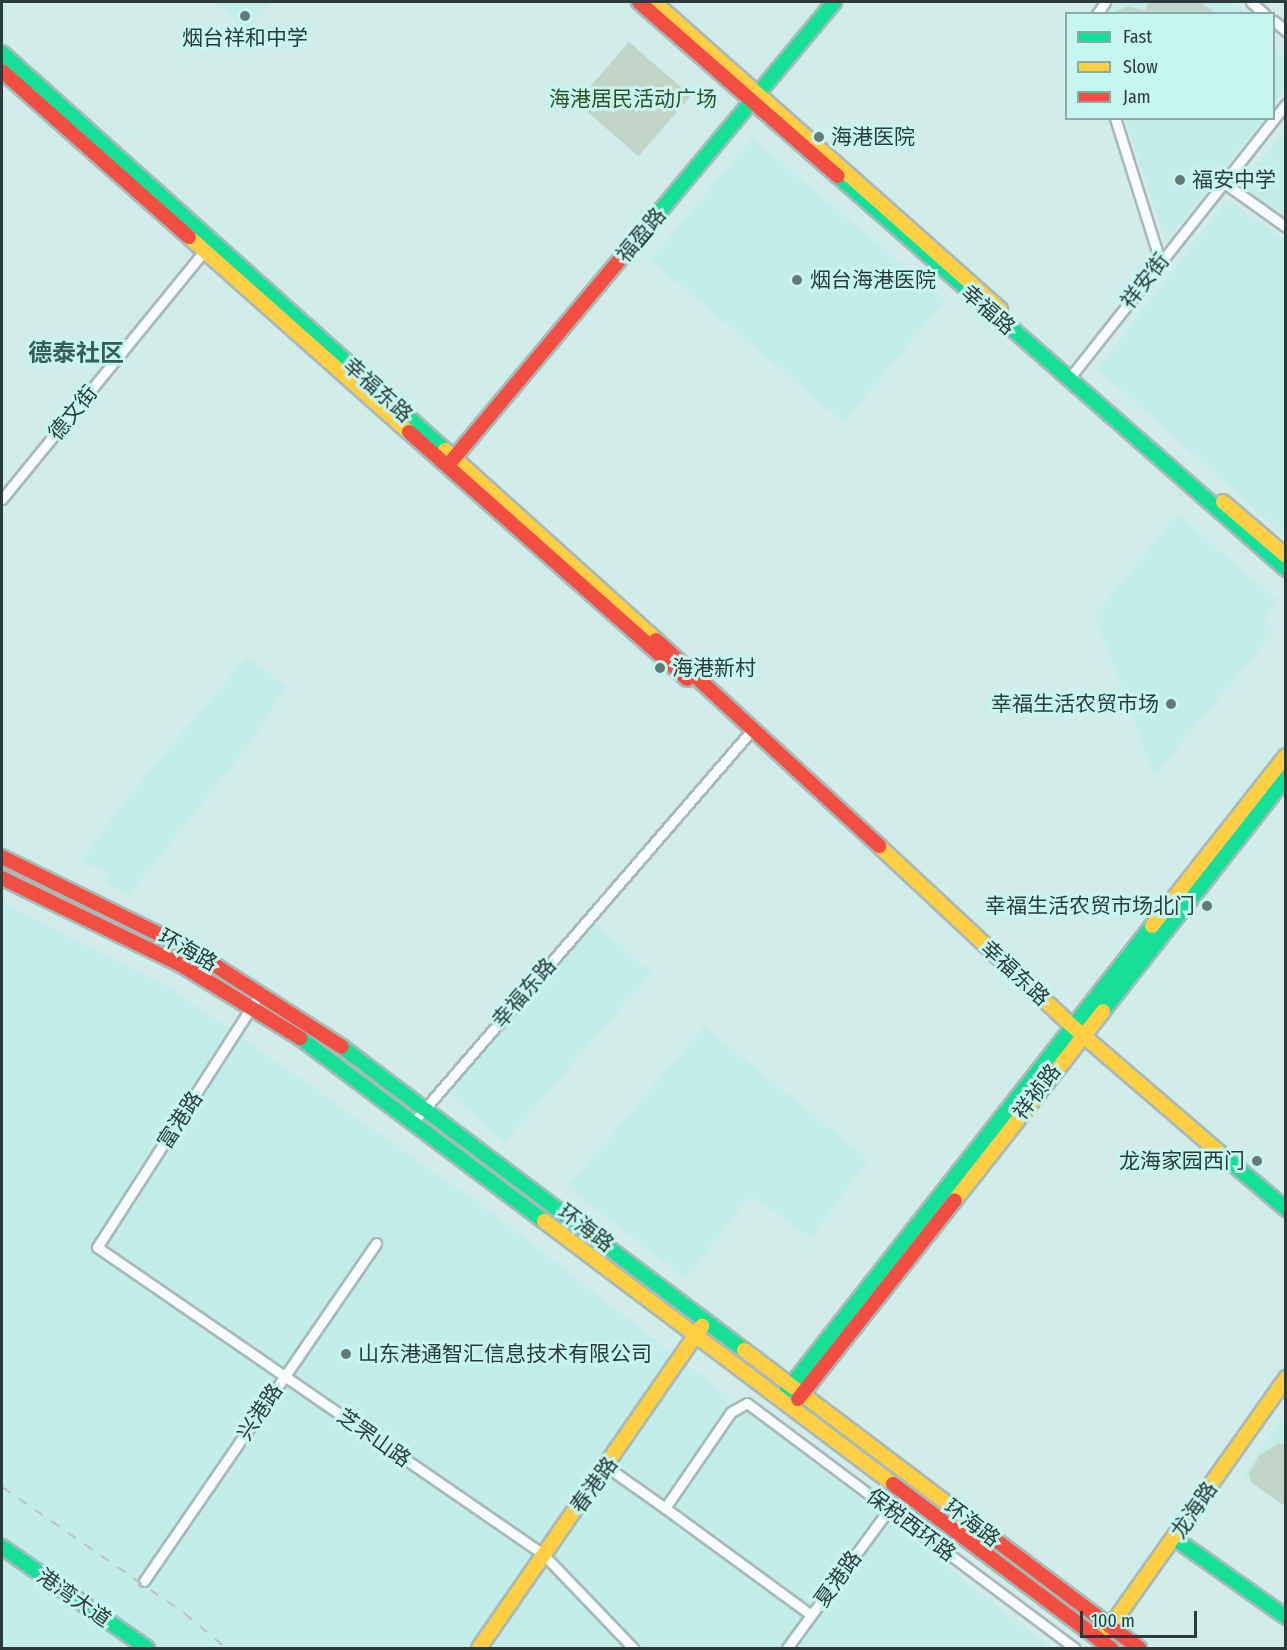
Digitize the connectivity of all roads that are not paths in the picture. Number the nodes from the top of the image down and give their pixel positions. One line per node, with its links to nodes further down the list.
1 (639, 2): 8 (street, 幸福路)
2 (654, 2): 8 (street, 幸福路)
3 (834, 2): 8 (street, 福盈路)
4 (1251, 2): 5 (street)
5 (1263, 12)
6 (2, 53): 15 (street, 幸福东路)
7 (2, 71): 15 (street, 幸福东路)
8 (757, 97): 17 (street, 幸福路); 18 (street, 福盈路)
9 (1286, 104): 10 (street, 祥安街)
10 (1275, 118)
11 (1116, 120): 16 (street)
12 (1273, 120): 13 (street, 祥安街)
13 (1223, 182): 14 (street); 16 (street, 祥安街)
14 (1286, 227)
15 (208, 247): 18 (street, 幸福东路); 19 (street, 德文街)
16 (1160, 261): 17 (street, 祥安街)
17 (1071, 377): 20 (street, 幸福路); 21 (street, 幸福路)
18 (450, 463): 22 (street, 幸福东路)
19 (2, 499)
20 (1286, 556)
21 (1286, 569)
22 (751, 731): 29 (street, 幸福东路); 30 (street, 幸福东路)
23 (1286, 756): 29 (street, 祥祯路)
24 (1286, 778): 29 (street, 祥祯路)
25 (2, 857): 27 (street, 环海路)
26 (2, 878): 28 (street, 环海路)
27 (261, 992): 28 (street, 富港路); 30 (street, 环海路)
28 (252, 1008): 31 (street, 环海路); 34 (street, 富港路)
29 (1077, 1029): 32 (street, 幸福东路); 39 (street); 40 (street, 祥祯路)
30 (426, 1107): 31 (street, 幸福东路); 35 (street, 环海路)
31 (416, 1119): 36 (street, 环海路)
32 (1286, 1209)
33 (376, 1243): 37 (street, 兴港路)
34 (97, 1247): 37 (street, 芝罘山路)
35 (707, 1320): 36 (street, 春港路); 39 (street, 环海路)
36 (697, 1334): 41 (street, 环海路); 43 (street, 春港路)
37 (284, 1376): 48 (street, 芝罘山路); 49 (street, 兴港路)
38 (1286, 1378): 46 (street, 龙海路)
39 (791, 1385): 40 (street, 环海路); 41 (street)
40 (803, 1394): 42 (street, 祥祯路); 52 (street, 环海路)
41 (781, 1398): 42 (street, 环海路)
42 (792, 1408): 53 (street, 环海路)
43 (607, 1467): 44 (street); 48 (street, 春港路)
44 (665, 1508): 45 (street, 保税西环路); 50 (street)
45 (889, 1509): 50 (street, 夏港路); 58 (street, 保税西环路)
46 (1174, 1538): 51 (street); 52 (street, 龙海路)
47 (2, 1547): 54 (street, 港湾大道)
48 (543, 1554): 55 (street, 春港路); 56 (street, 芝罘山路)
49 (144, 1581)
50 (811, 1615): 57 (street, 夏港路)
51 (1286, 1617)
52 (1110, 1627): 53 (street, 龙海路); 59 (street, 环海路)
53 (1106, 1644)
54 (147, 1648)
55 (479, 1648)
56 (633, 1648)
57 (787, 1648)
58 (1074, 1648)
59 (1139, 1648)

